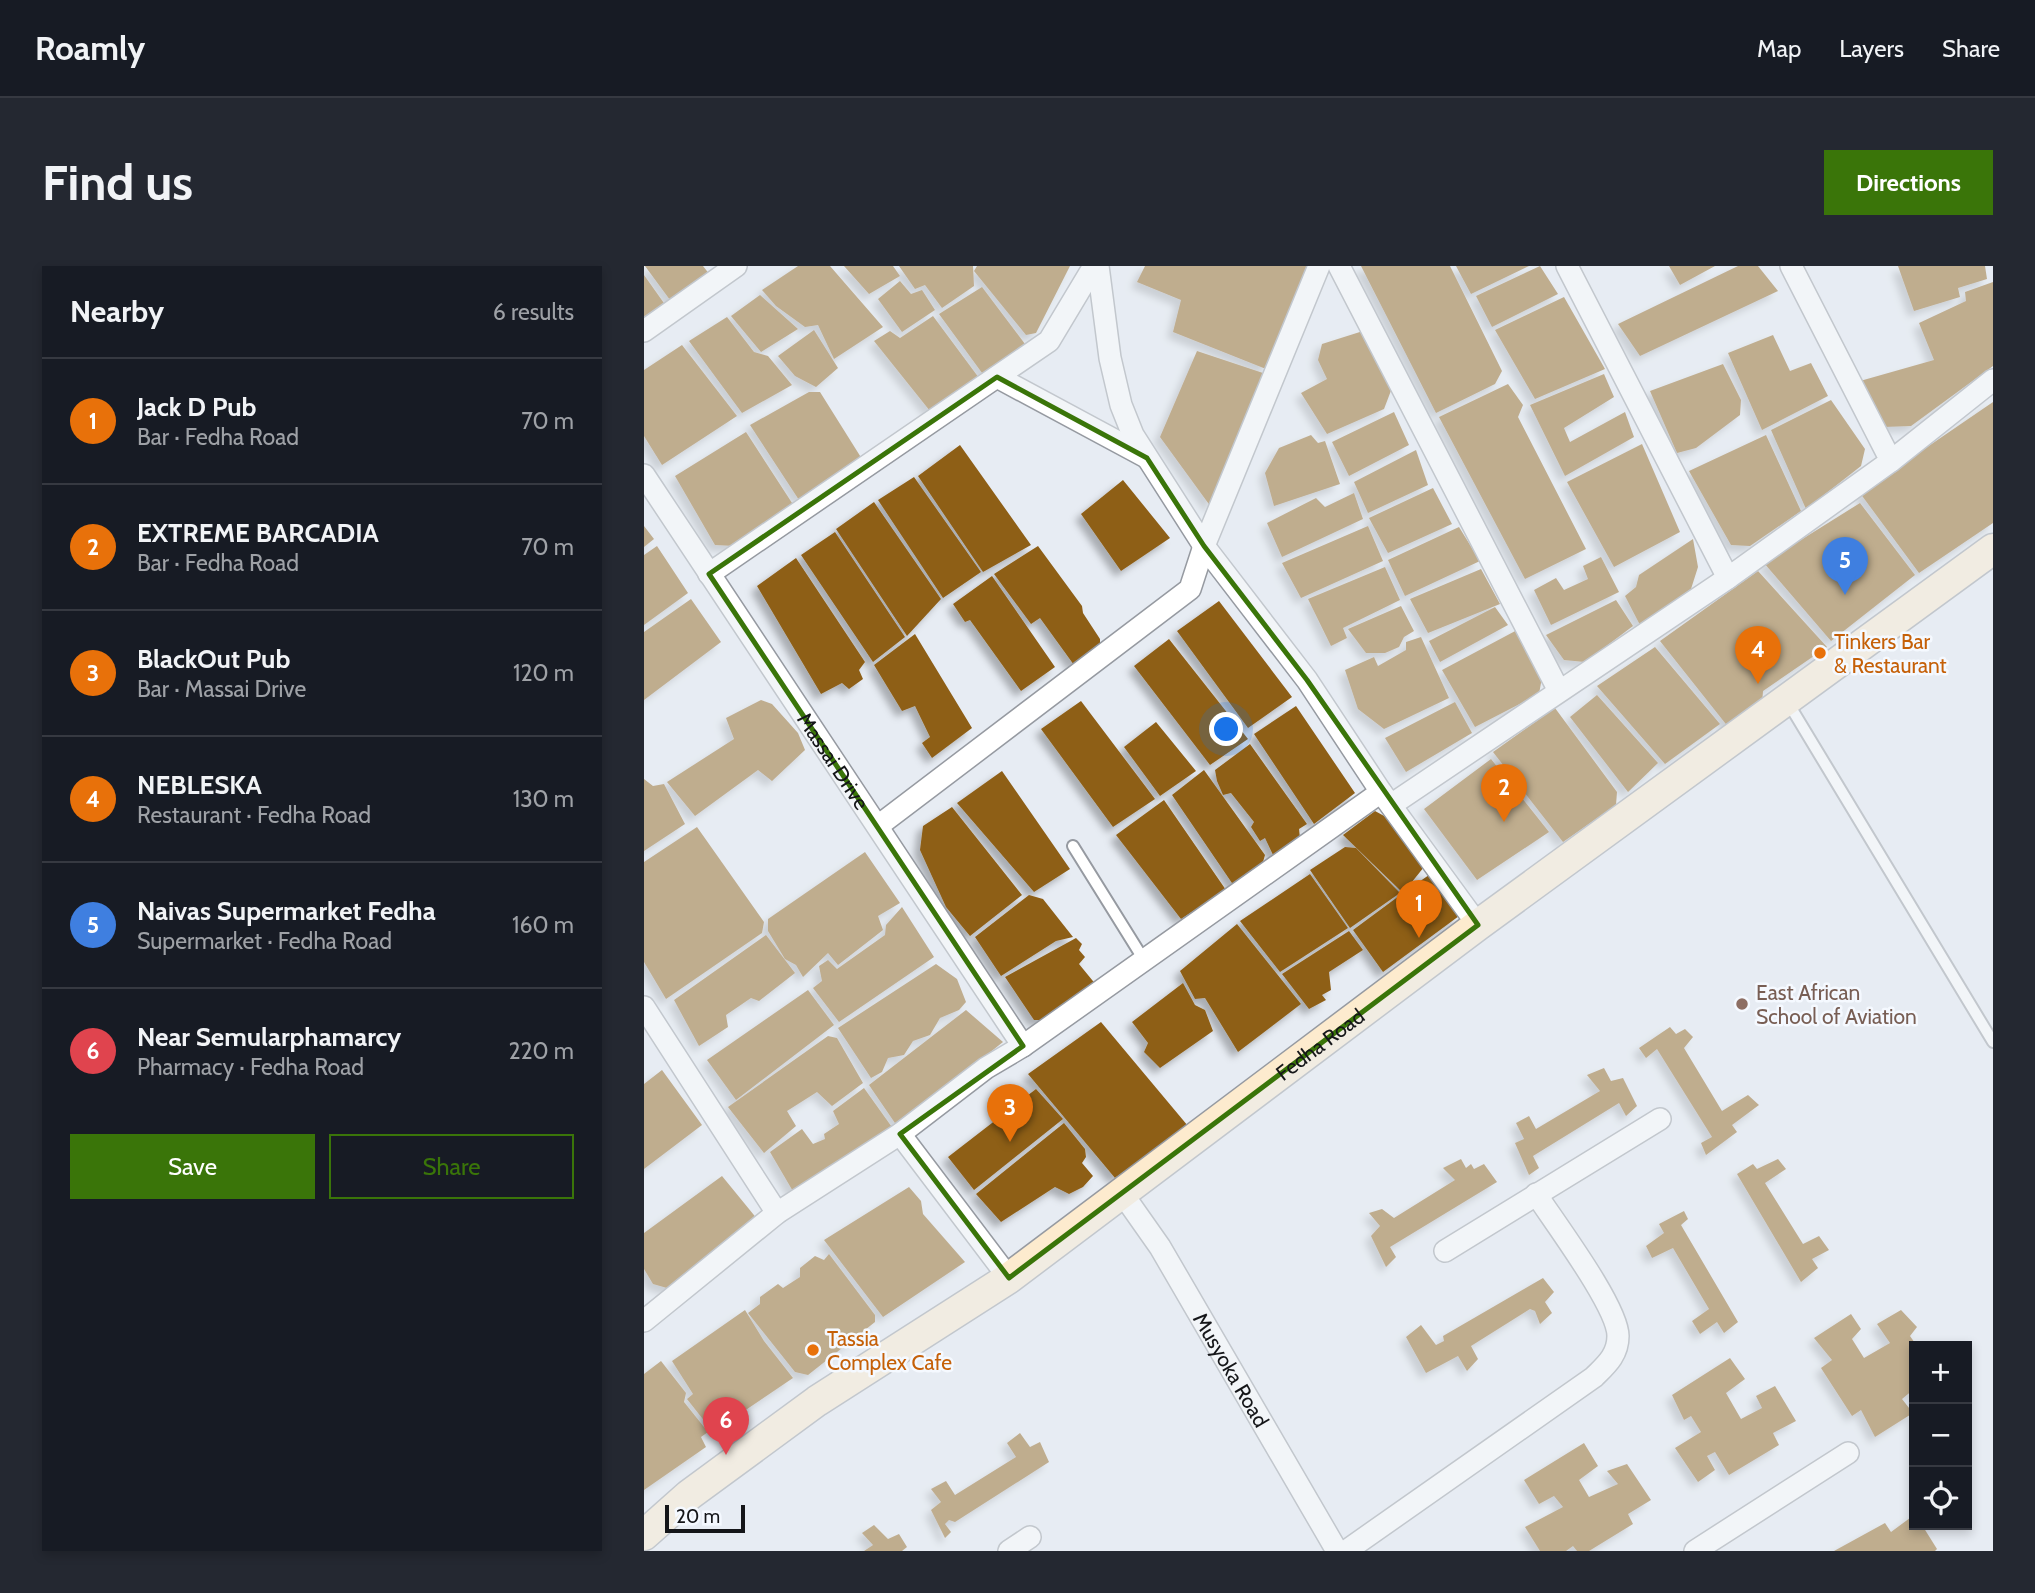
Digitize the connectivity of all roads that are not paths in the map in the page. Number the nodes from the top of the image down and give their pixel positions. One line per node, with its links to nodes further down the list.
1 (736, 266): 7 (street)
2 (1096, 266): 8 (street); 10 (street)
3 (1319, 266): 13 (street)
4 (1339, 266): 17 (street)
5 (1567, 266): 16 (street)
6 (1791, 266): 11 (street)
7 (644, 331)
8 (997, 377): 10 (street); 15 (street)
9 (1993, 380): 11 (street)
10 (1147, 458): 13 (street)
11 (1892, 461): 16 (street)
12 (644, 475): 15 (street, Massai Drive)
13 (1204, 546): 19 (street); 20 (street)
14 (1993, 549): 18 (street, Fedha Road)
15 (709, 574): 20 (street, Massai Drive)
16 (1728, 578): 17 (street)
17 (1559, 691): 19 (street)
18 (1787, 701): 22 (street, Fedha Road); 25 (lane)
19 (1386, 799): 22 (street); 23 (street)
20 (878, 826): 26 (street, Massai Drive)
21 (1073, 846): 23 (lane)
22 (1478, 925): 29 (street, Fedha Road)
23 (1144, 960): 26 (street)
24 (644, 1007): 31 (street)
25 (1993, 1041)
26 (1023, 1046): 28 (street)
27 (1660, 1119): 30 (street)
28 (900, 1134): 31 (street); 33 (street)
29 (1122, 1192): 33 (street, Fedha Road); 39 (street, Musyoka Road)
30 (1536, 1194): 32 (street); 40 (street)
31 (777, 1213): 34 (street)
32 (1445, 1251)
33 (1009, 1278): 36 (street, Fedha Road)
34 (644, 1321)
35 (1848, 1453): 41 (street)
36 (644, 1535)
37 (1030, 1537): 38 (street)
38 (1009, 1551)
39 (1337, 1551)
40 (1346, 1551)
41 (1695, 1551)

